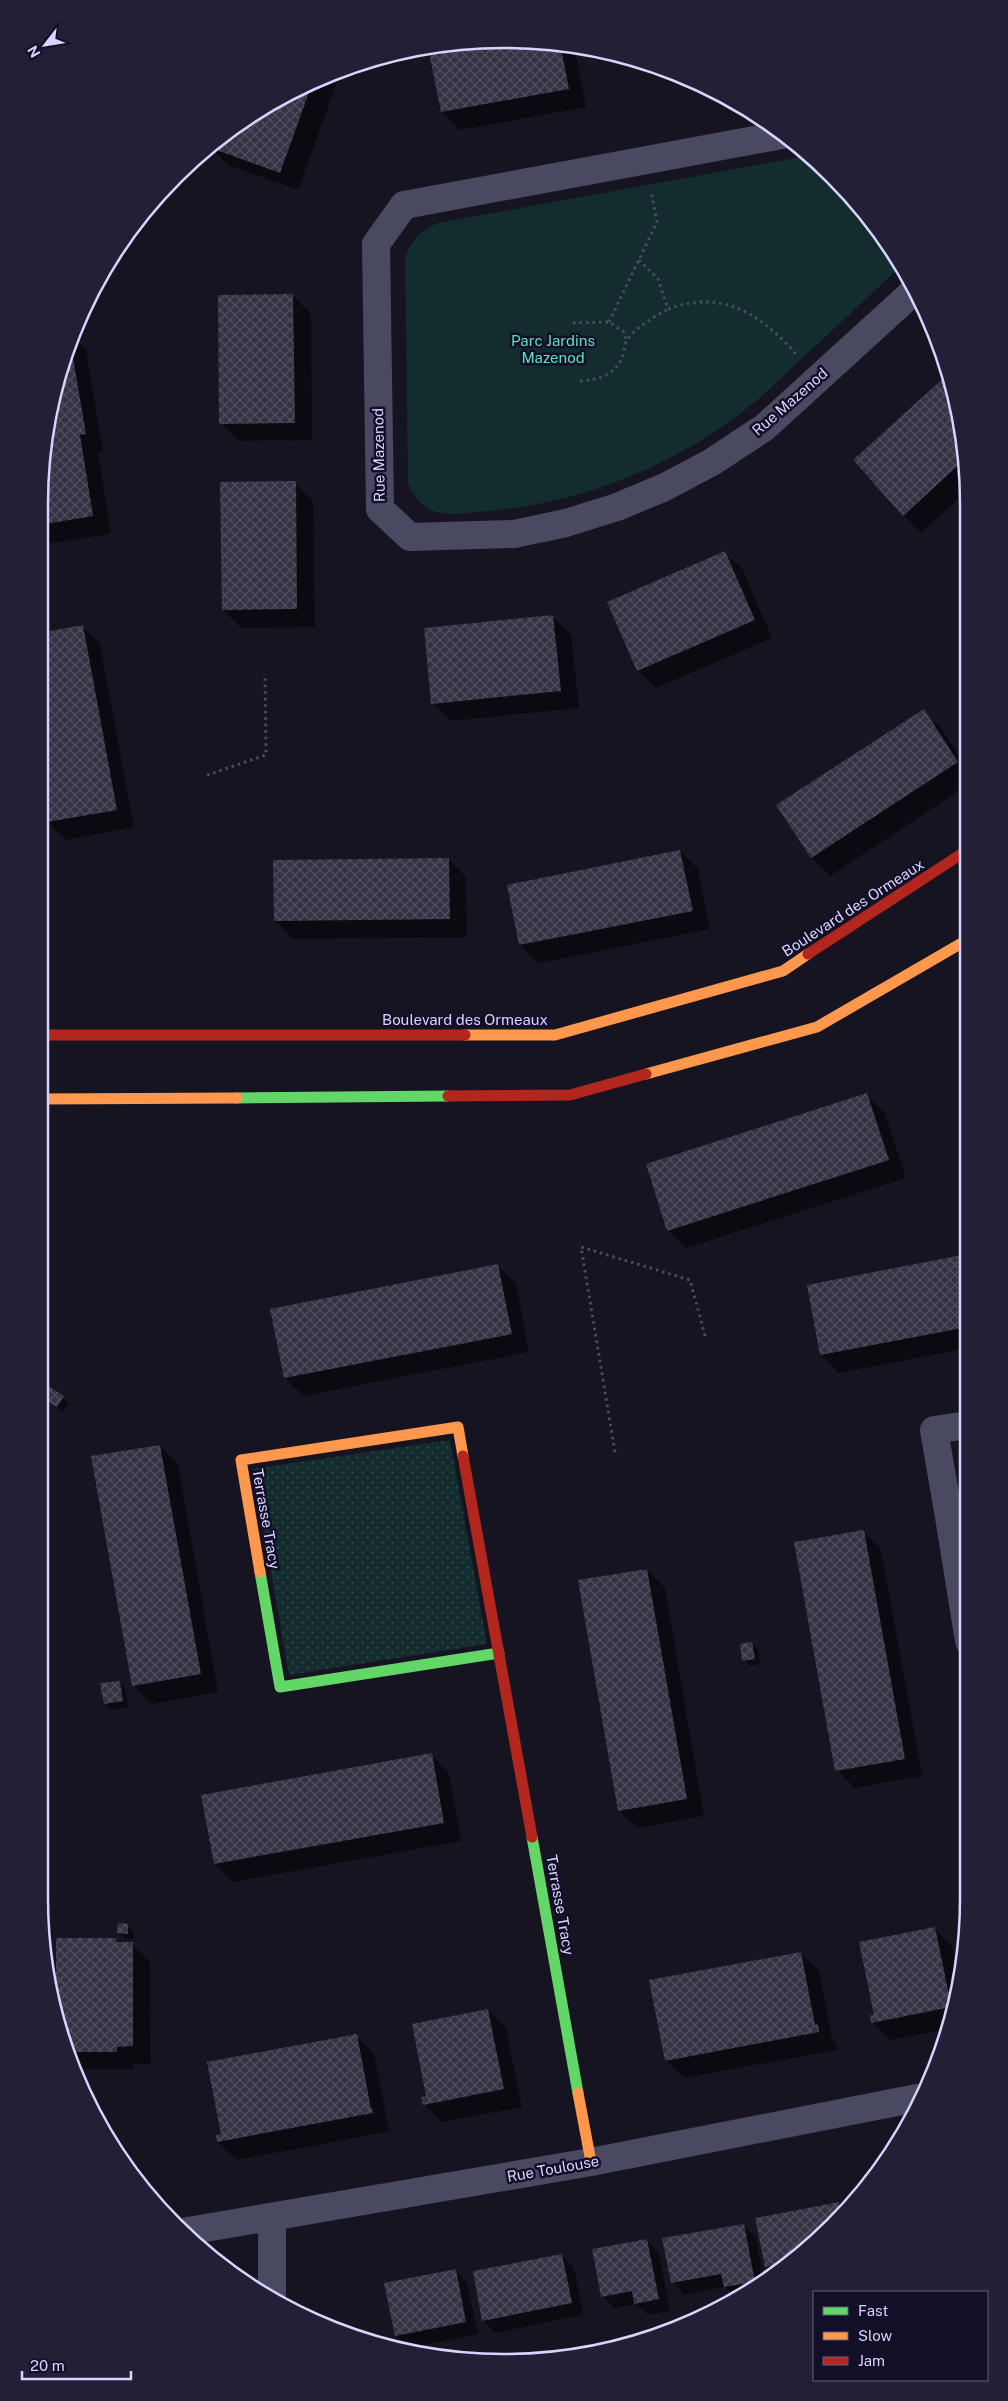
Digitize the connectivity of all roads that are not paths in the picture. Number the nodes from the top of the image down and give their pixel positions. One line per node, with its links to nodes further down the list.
1 (775, 136): 2 (street, Rue Mazenod)
2 (909, 295)
3 (960, 855): 5 (street, Boulevard des Ormeaux)
4 (960, 944): 6 (street)
5 (48, 1035)
6 (48, 1099)
7 (960, 1427): 8 (street)
8 (959, 1514): 9 (street)
9 (960, 1528)
10 (499, 1653): 10 (street, Terrasse Tracy); 12 (street, Terrasse Tracy)
11 (913, 2099): 12 (street, Rue Toulouse)
12 (591, 2162): 13 (street, Rue Toulouse)
13 (272, 2217): 14 (street, Rue Toulouse); 15 (street)
14 (192, 2230)
15 (272, 2290)

